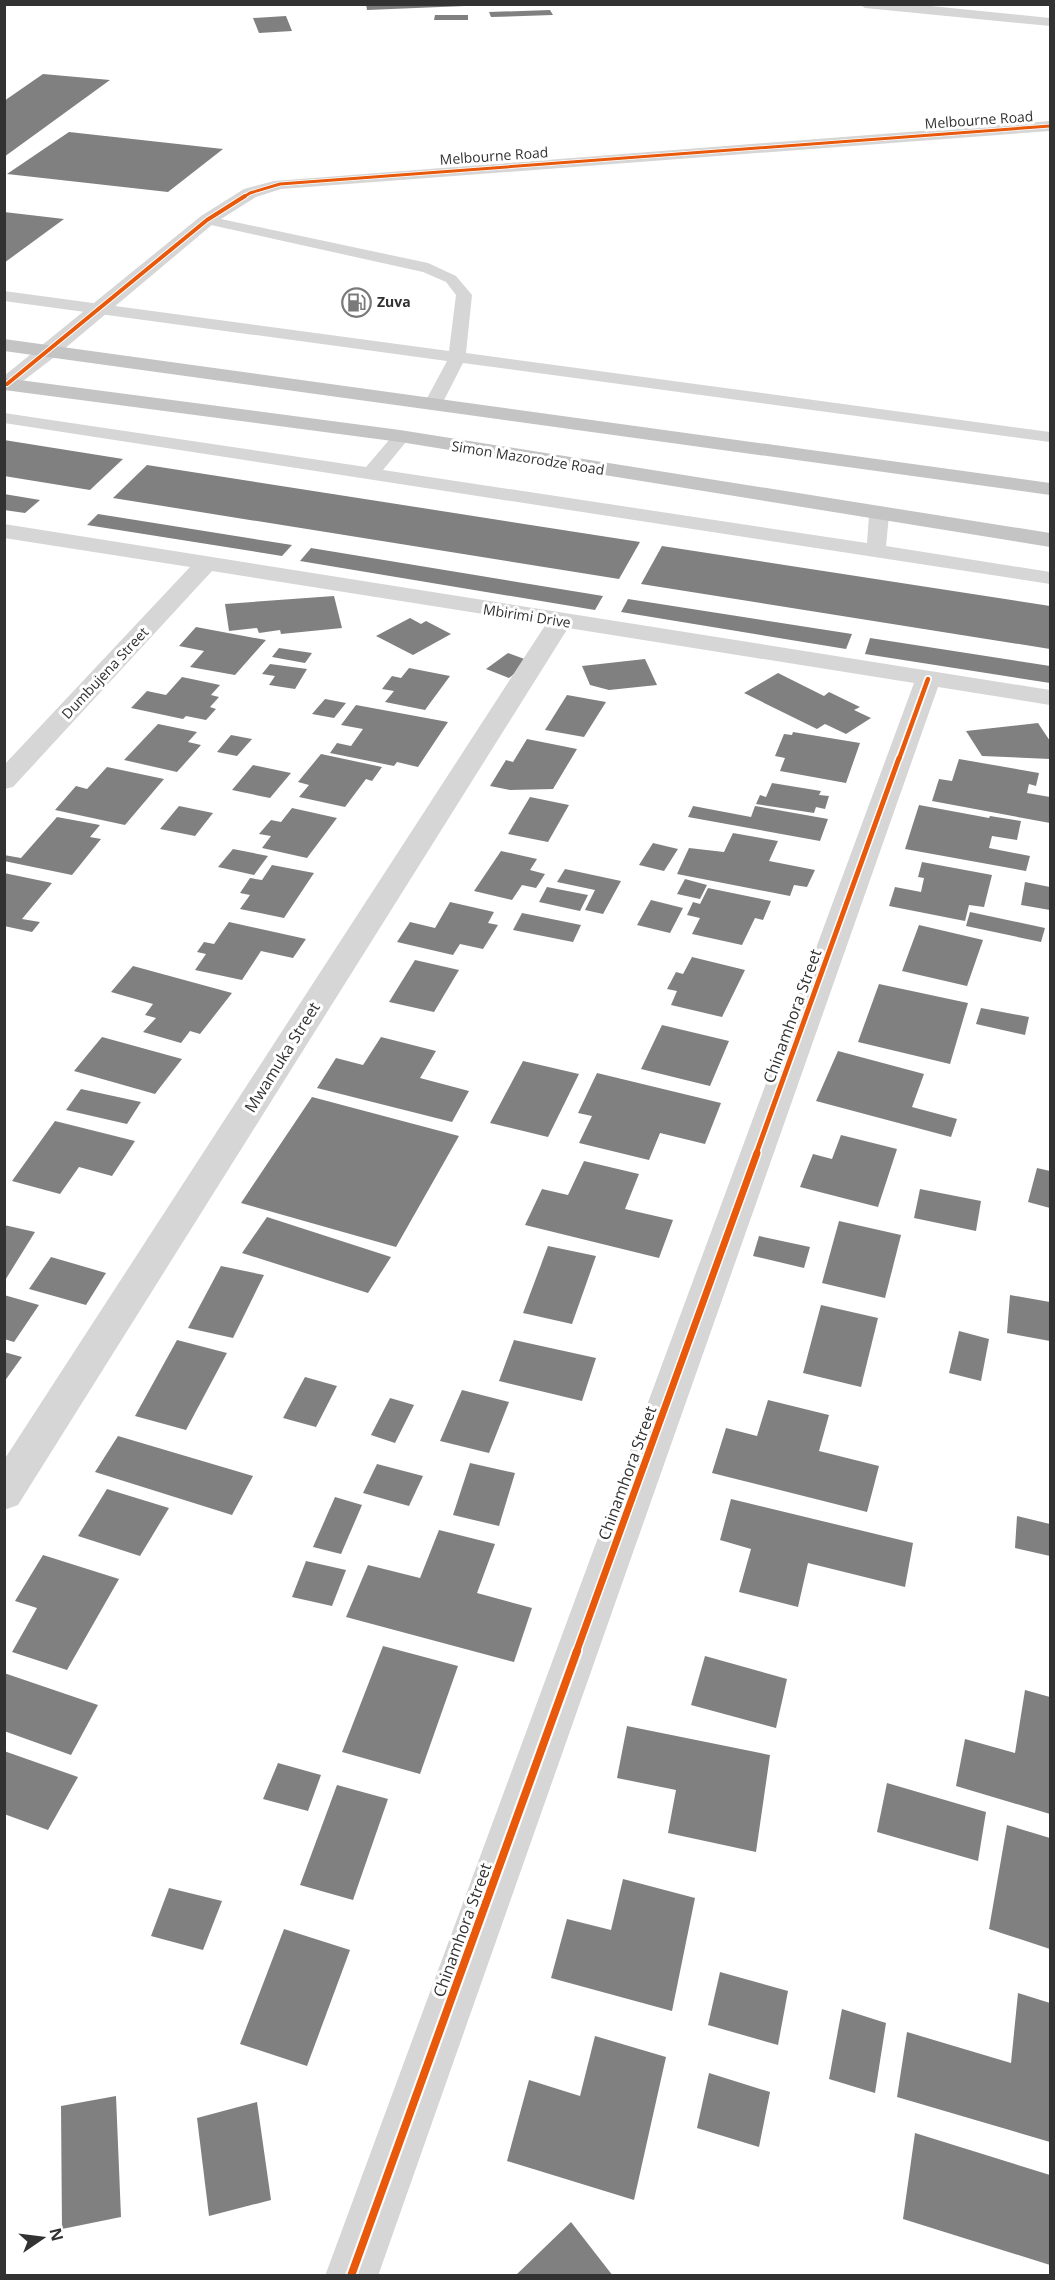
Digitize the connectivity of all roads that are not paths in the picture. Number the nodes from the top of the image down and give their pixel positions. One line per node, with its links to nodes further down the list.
1 (865, 4): 2 (street)
2 (1050, 22)
3 (1050, 126): 4 (street, Melbourne Road)
4 (207, 220): 6 (street, Melbourne Road); 9 (lane)
5 (4, 296): 6 (lane)
6 (99, 309): 8 (street, Melbourne Road); 9 (lane)
7 (4, 345): 8 (highway)
8 (50, 351): 10 (street, Melbourne Road); 11 (highway); 13 (highway)
9 (457, 358): 11 (lane); 15 (lane)
10 (6, 384): 13 (highway, Simon Mazorodze Road)
11 (433, 404): 17 (highway)
12 (4, 418): 16 (lane)
13 (276, 418): 14 (highway, Simon Mazorodze Road)
14 (401, 437): 16 (lane); 18 (highway, Simon Mazorodze Road)
15 (1050, 437)
16 (370, 472): 21 (lane)
17 (1050, 489)
18 (879, 516): 20 (highway, Simon Mazorodze Road); 21 (lane)
19 (4, 531): 22 (street, Mbirimi Drive)
20 (1050, 540)
21 (876, 549): 23 (lane)
22 (206, 564): 24 (street, Mbirimi Drive); 27 (street, Dumbujena Street)
23 (1050, 578)
24 (560, 621): 25 (street, Mbirimi Drive); 28 (street, Mwamuka Street)
25 (928, 679): 26 (street, Mbirimi Drive); 29 (street, Chinamhora Street)
26 (1050, 697)
27 (4, 781)
28 (4, 1494)
29 (351, 2276)

